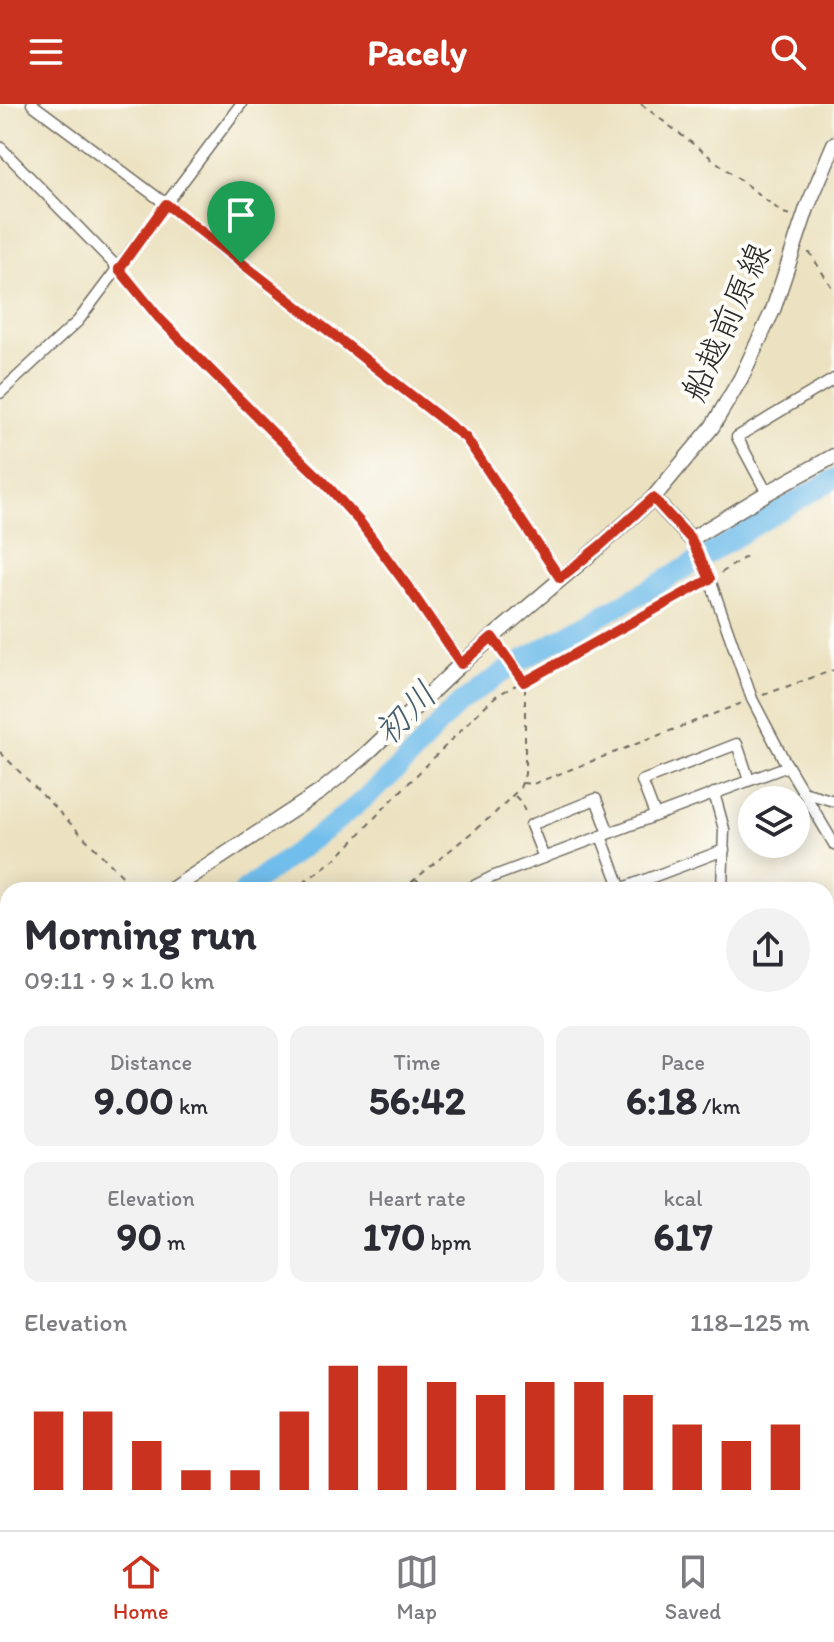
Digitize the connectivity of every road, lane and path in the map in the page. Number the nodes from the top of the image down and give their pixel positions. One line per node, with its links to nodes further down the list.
1 (32, 104): 6 (street)
2 (241, 104): 6 (street)
3 (641, 104): 7 (path)
4 (834, 144): 7 (main road, 船越前原線)
5 (0, 147): 9 (street)
6 (166, 204): 9 (street); 18 (street)
7 (803, 219): 8 (main road, 船越前原線)
8 (793, 248): 10 (path); 15 (main road, 船越前原線)
9 (119, 269): 12 (street); 21 (street)
10 (834, 291)
11 (834, 379): 14 (street)
12 (0, 393)
13 (834, 456): 14 (main road)
14 (767, 493): 16 (main road)
15 (653, 498): 16 (main road); 18 (main road, 船越前原線)
16 (691, 539): 19 (street)
17 (750, 554): 19 (path)
18 (560, 578): 20 (main road, 船越前原線)
19 (710, 578): 23 (path); 24 (street)
20 (492, 637): 21 (main road, 船越前原線); 23 (street)
21 (461, 664): 44 (main road, 船越前原線)
22 (834, 670): 24 (path)
23 (523, 680): 28 (path); 45 (path)
24 (752, 699): 26 (street); 28 (path)
25 (0, 752): 43 (path)
26 (788, 766): 27 (street); 29 (street)
27 (749, 780): 30 (street); 35 (street)
28 (525, 783): 32 (path)
29 (800, 786)
30 (714, 793): 35 (street); 39 (street)
31 (810, 794): 33 (street)
32 (516, 797): 36 (path); 42 (path)
33 (834, 801)
34 (810, 804): 38 (street)
35 (655, 815): 37 (street)
36 (531, 825): 37 (street); 40 (street)
37 (605, 834): 40 (street); 50 (street)
38 (834, 844)
39 (724, 850): 51 (street); 52 (street)
40 (544, 858): 41 (street)
41 (492, 877): 48 (street); 49 (street)
42 (416, 879): 46 (path); 47 (path)
43 (128, 882)
44 (183, 882)
45 (305, 882)
46 (412, 882)
47 (419, 882)
48 (482, 882)
49 (494, 882)
50 (618, 882)
51 (639, 882)
52 (722, 882)

